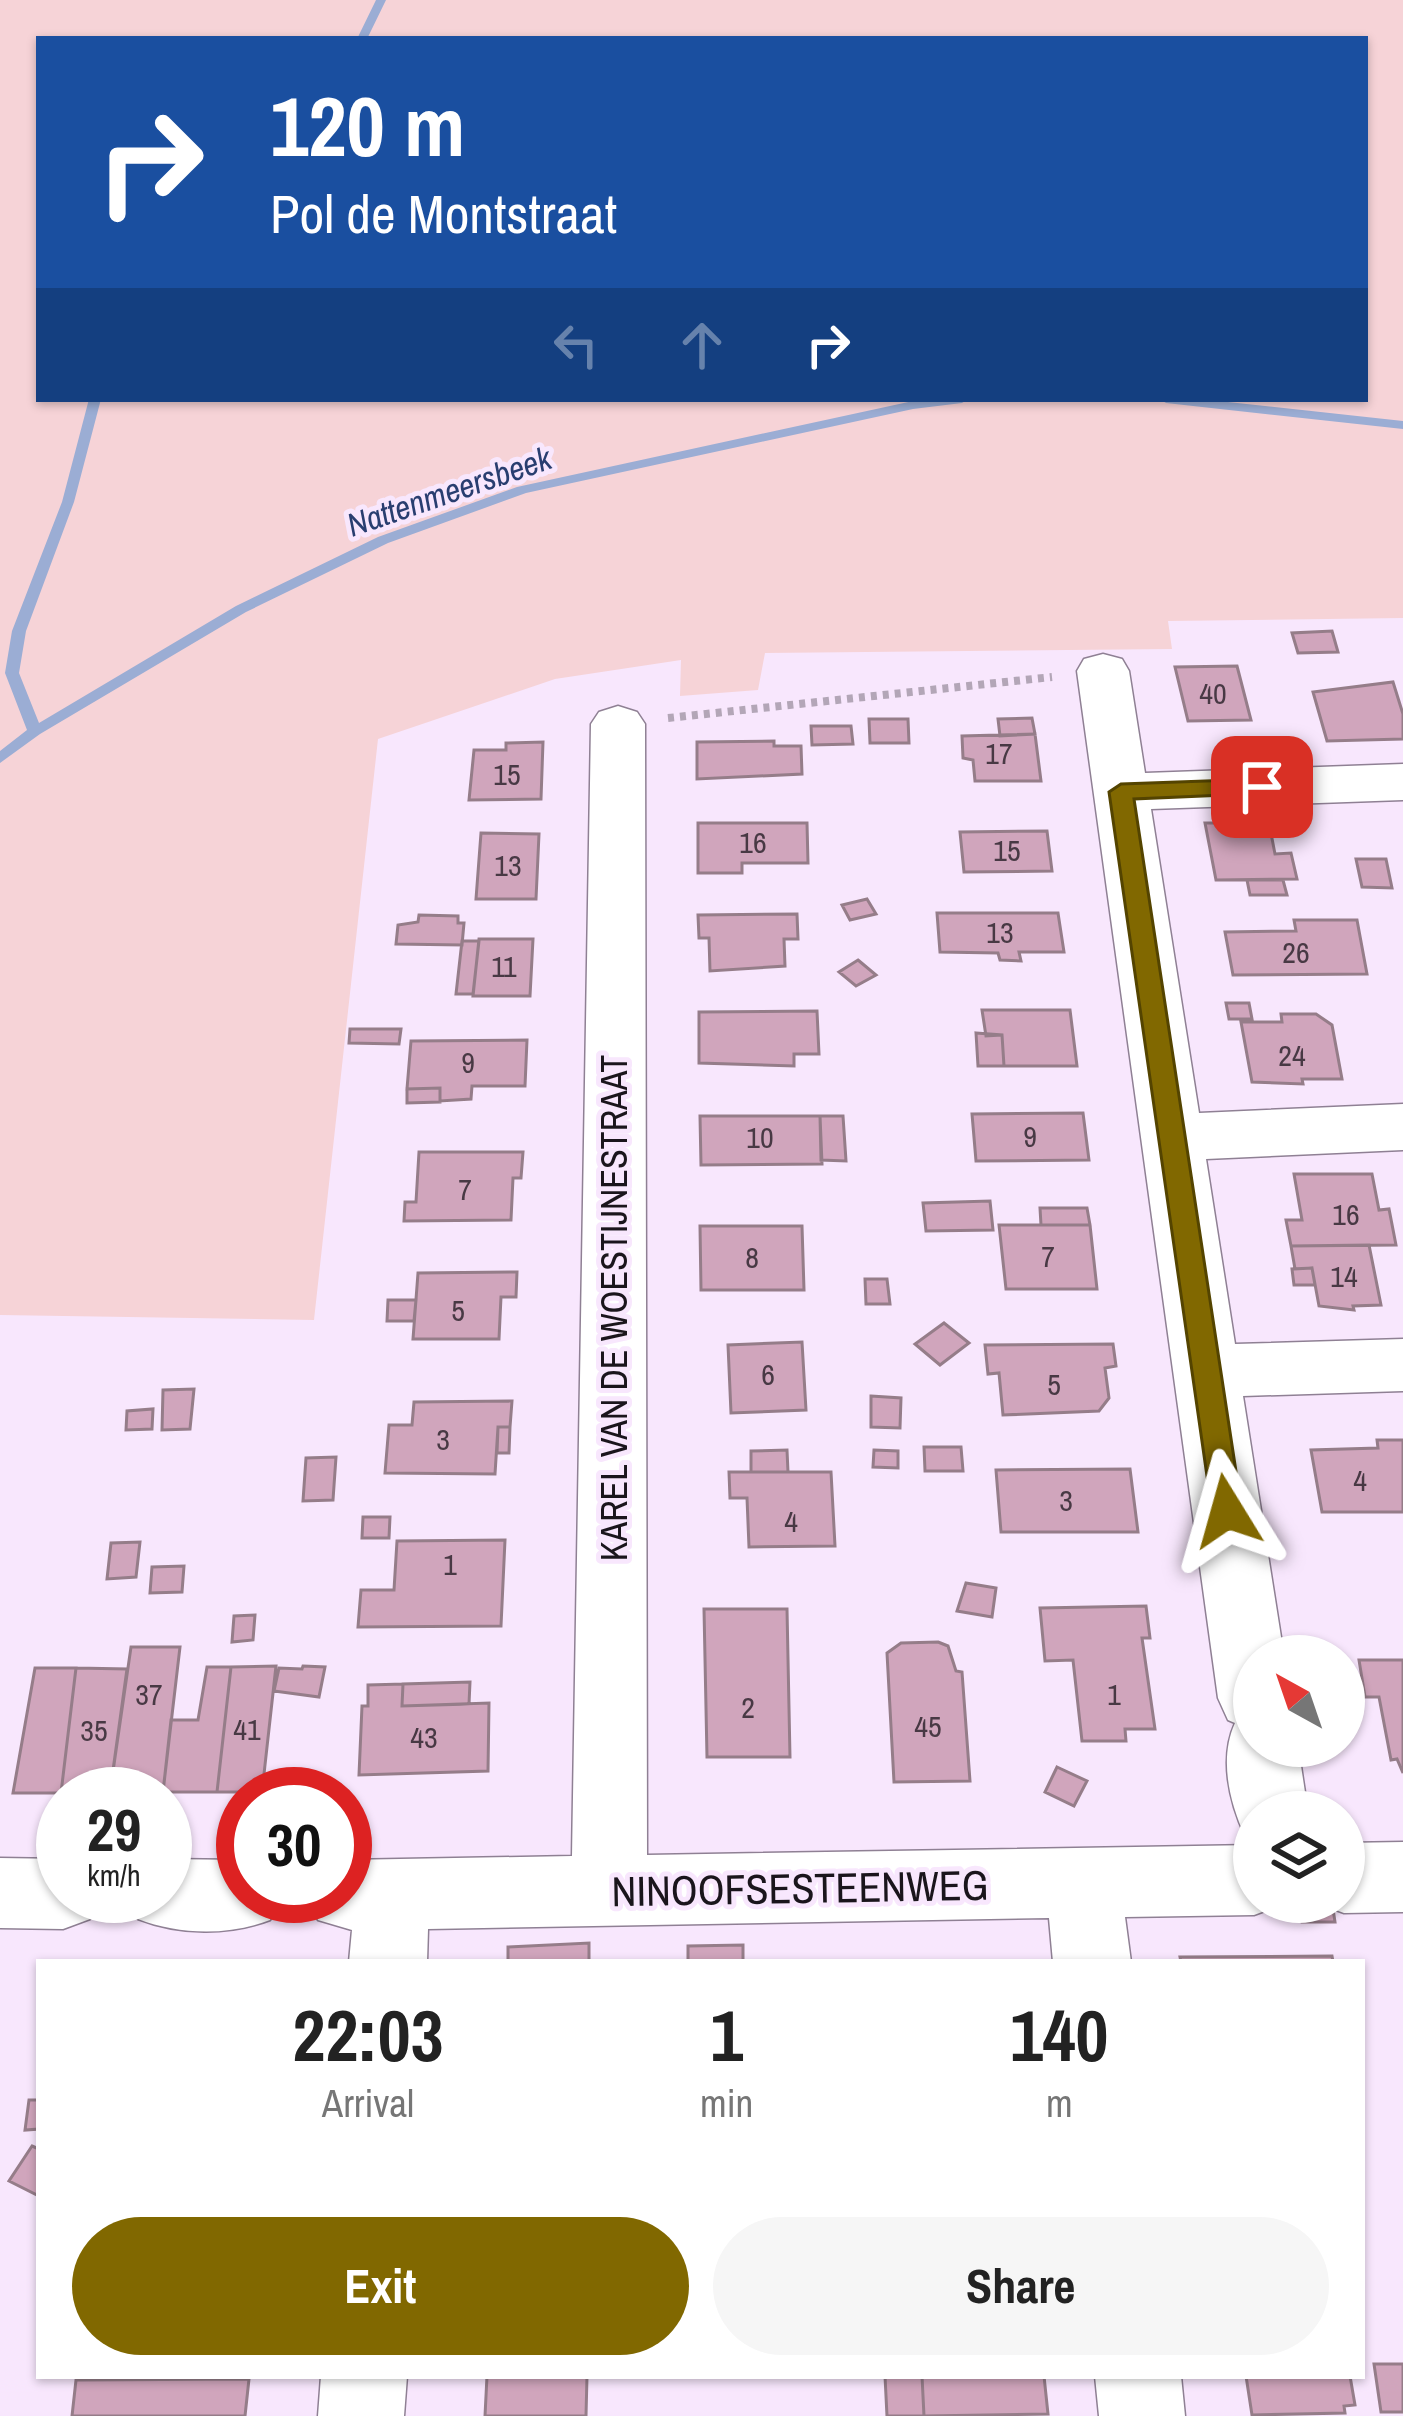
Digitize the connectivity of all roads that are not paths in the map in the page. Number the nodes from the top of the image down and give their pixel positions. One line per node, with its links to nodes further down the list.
1 (1103, 671): 4 (street)
2 (618, 724): 14 (street, KAREL VAN DE WOESTIJNESTRAAT)
3 (1403, 782): 4 (street)
4 (1121, 792): 6 (street)
5 (1403, 1127): 6 (street)
6 (1172, 1137): 8 (street)
7 (1403, 1365): 8 (street)
8 (1206, 1371): 9 (street)
9 (1245, 1635)
10 (1403, 1877): 11 (street)
11 (1365, 1878)
12 (1233, 1880): 13 (street, NINOOFSESTEENWEG)
13 (1083, 1883): 14 (street, NINOOFSESTEENWEG); 18 (street)
14 (609, 1892): 17 (street, NINOOFSESTEENWEG)
15 (0, 1893): 16 (street)
16 (36, 1894)
17 (375, 1918)
18 (1092, 1959)
19 (364, 2379): 21 (street)
20 (1138, 2379): 22 (street)
21 (362, 2416)
22 (1142, 2416)

